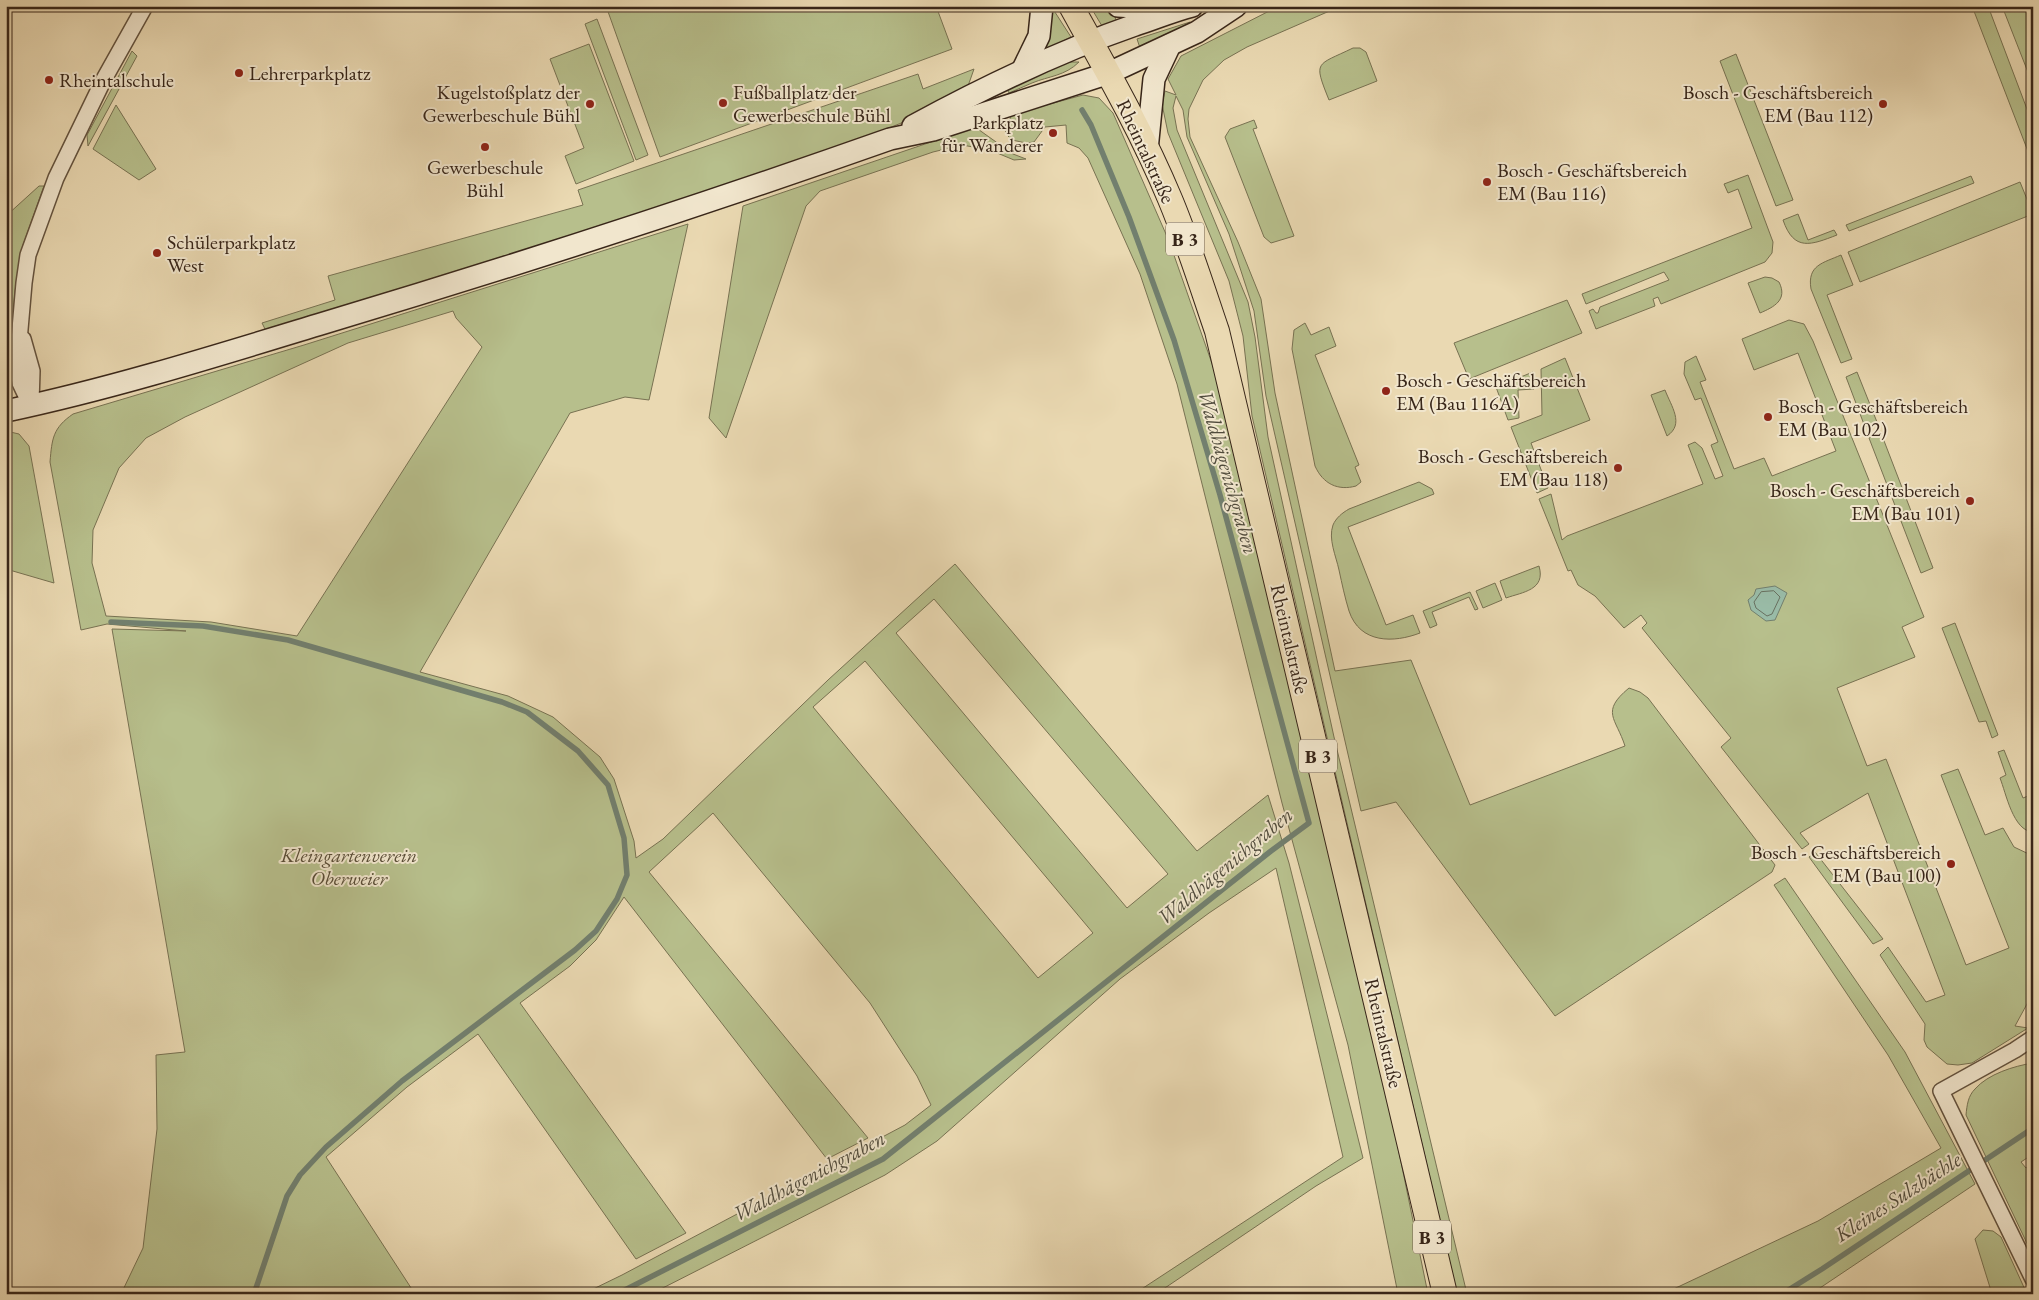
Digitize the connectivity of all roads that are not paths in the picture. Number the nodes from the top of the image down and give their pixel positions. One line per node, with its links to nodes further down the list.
1 (145, 6): 13 (street)
2 (1042, 6): 9 (street)
3 (1071, 6): 7 (main road, Rheintalstraße / B 3)
4 (1118, 6): 6 (street)
5 (1236, 6): 8 (street)
6 (1185, 8): 7 (street)
7 (1091, 40): 9 (street); 10 (main road, Rheintalstraße / B 3)
8 (1170, 45): 10 (street); 12 (street)
9 (1023, 69): 11 (street)
10 (1109, 73): 11 (street); 12 (main road, Rheintalstraße / B 3)
11 (890, 139): 13 (street)
12 (1147, 150): 19 (main road, Rheintalstraße / B 3)
13 (31, 406): 14 (street)
14 (6, 411)
15 (2033, 1038): 16 (street)
16 (2016, 1050): 17 (street); 18 (street)
17 (2033, 1053)
18 (2033, 1279)
19 (1445, 1294)

